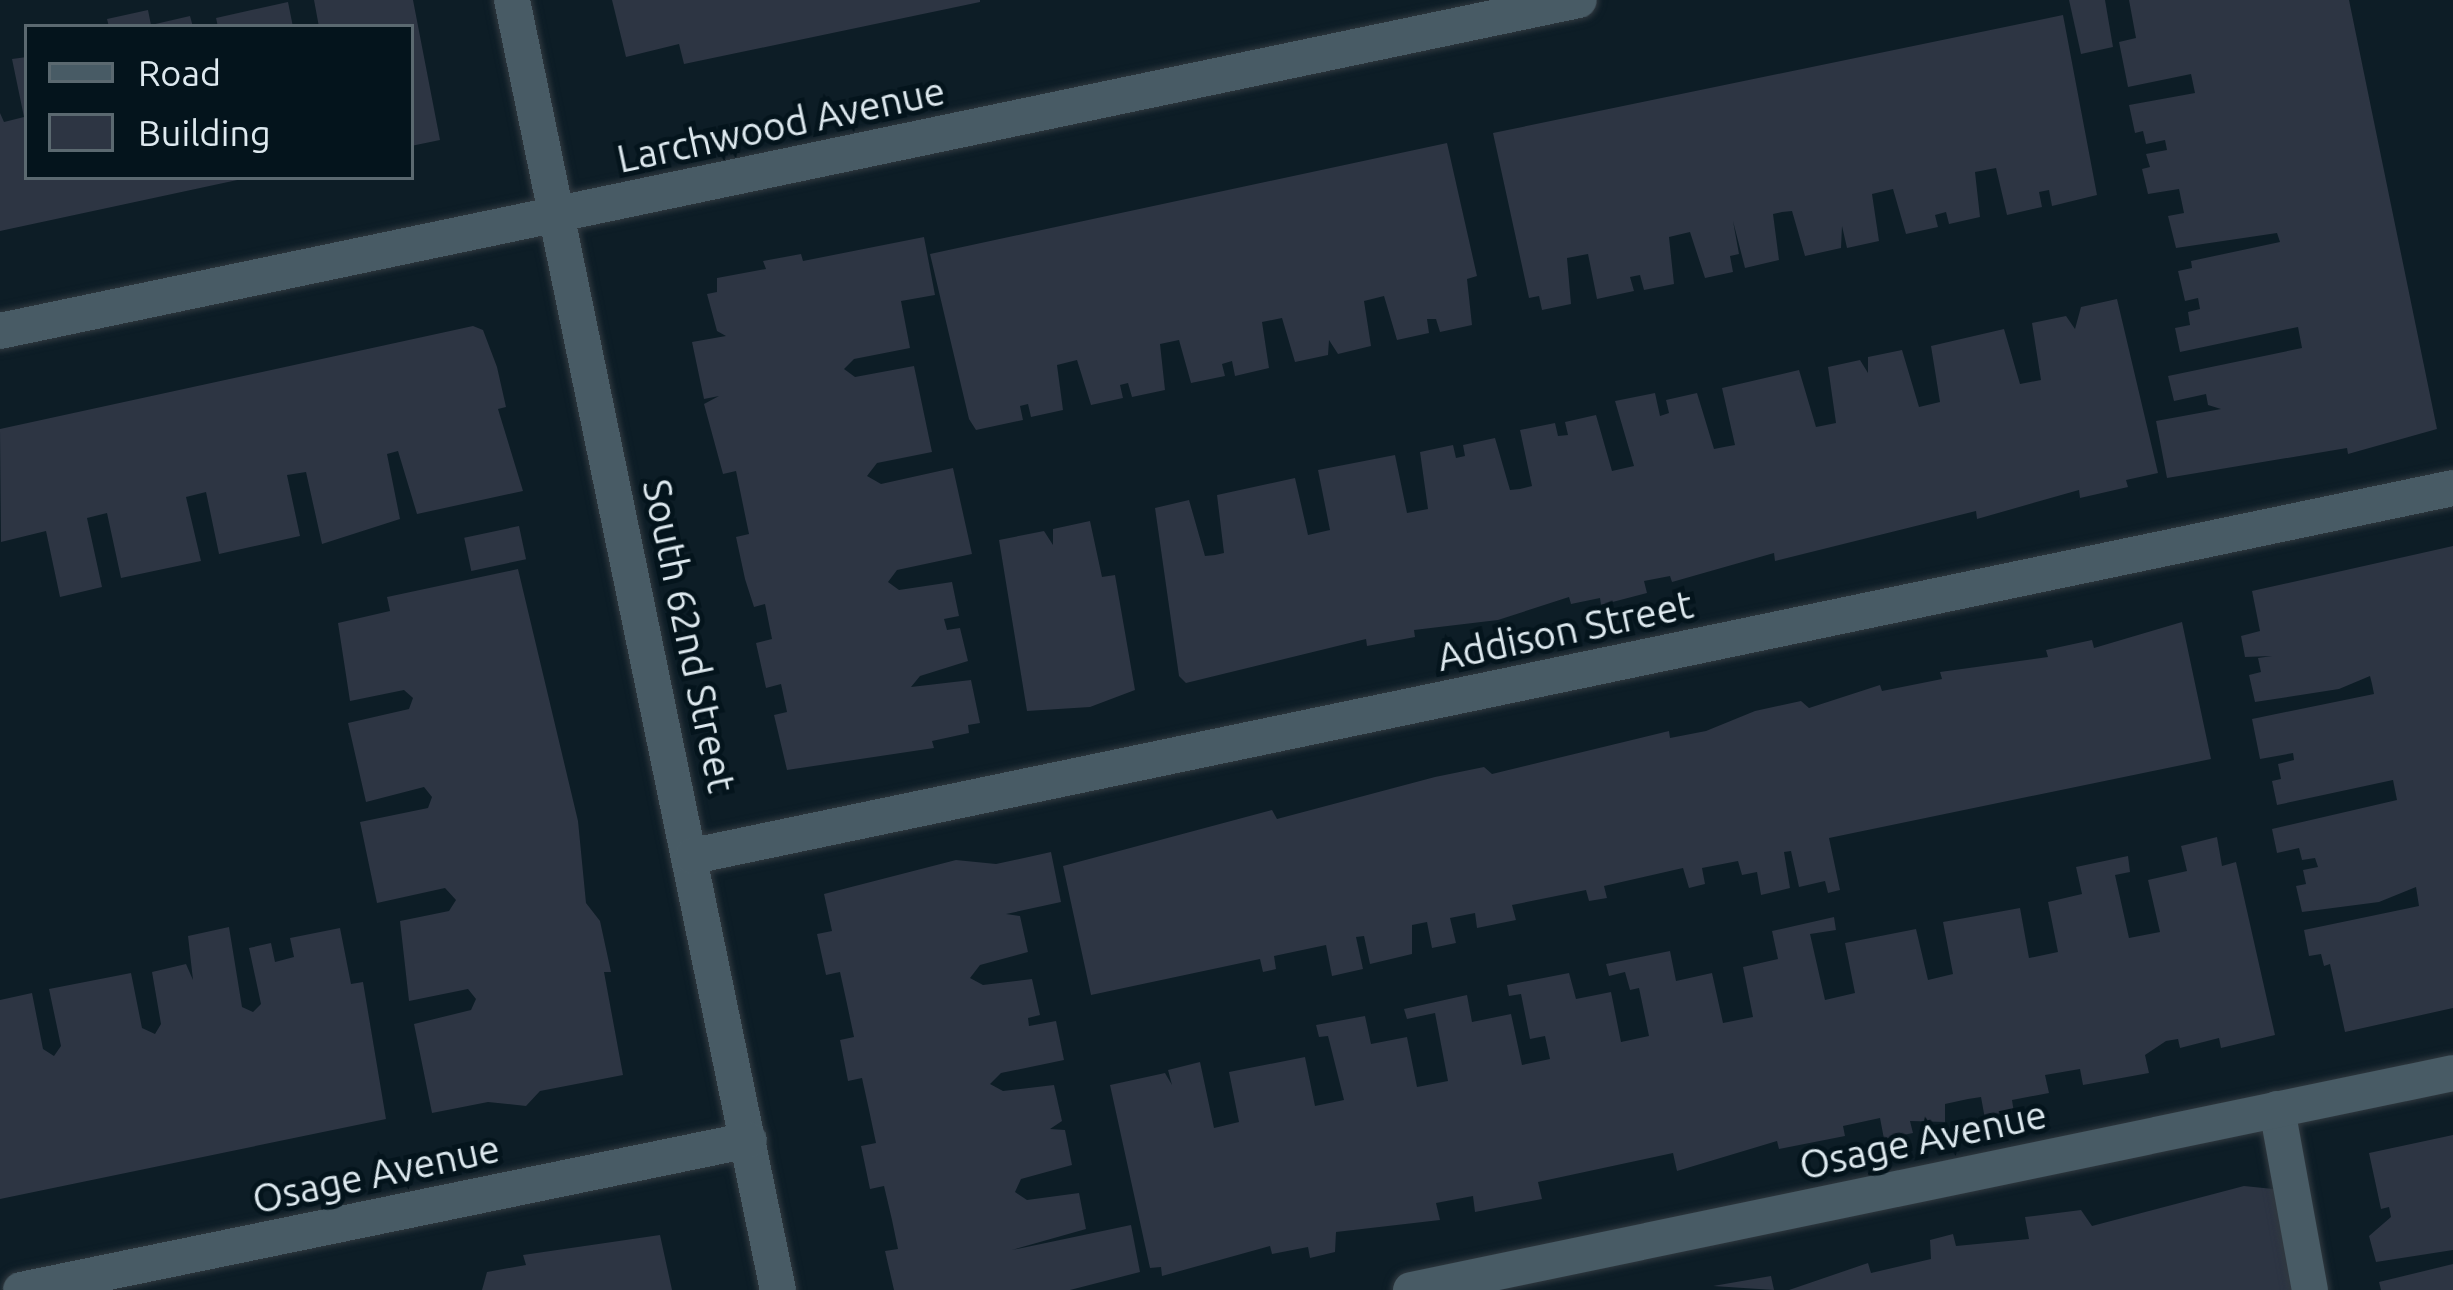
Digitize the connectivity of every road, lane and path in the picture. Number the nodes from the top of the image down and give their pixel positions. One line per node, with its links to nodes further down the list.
1 (512, 0): 3 (street, South 62nd Street)
2 (1579, 0): 3 (street, Larchwood Avenue)
3 (556, 216): 4 (street, Larchwood Avenue); 6 (street, South 62nd Street)
4 (0, 332)
5 (2453, 488): 6 (street, Addison Street)
6 (693, 856): 9 (street, South 62nd Street)
7 (2453, 1073): 8 (street, Osage Avenue)
8 (2277, 1109): 12 (street, Osage Avenue); 13 (street)
9 (748, 1141): 10 (street, Osage Avenue); 11 (street, South 62nd Street)
10 (21, 1290)
11 (778, 1290)
12 (1411, 1290)
13 (2310, 1290)

